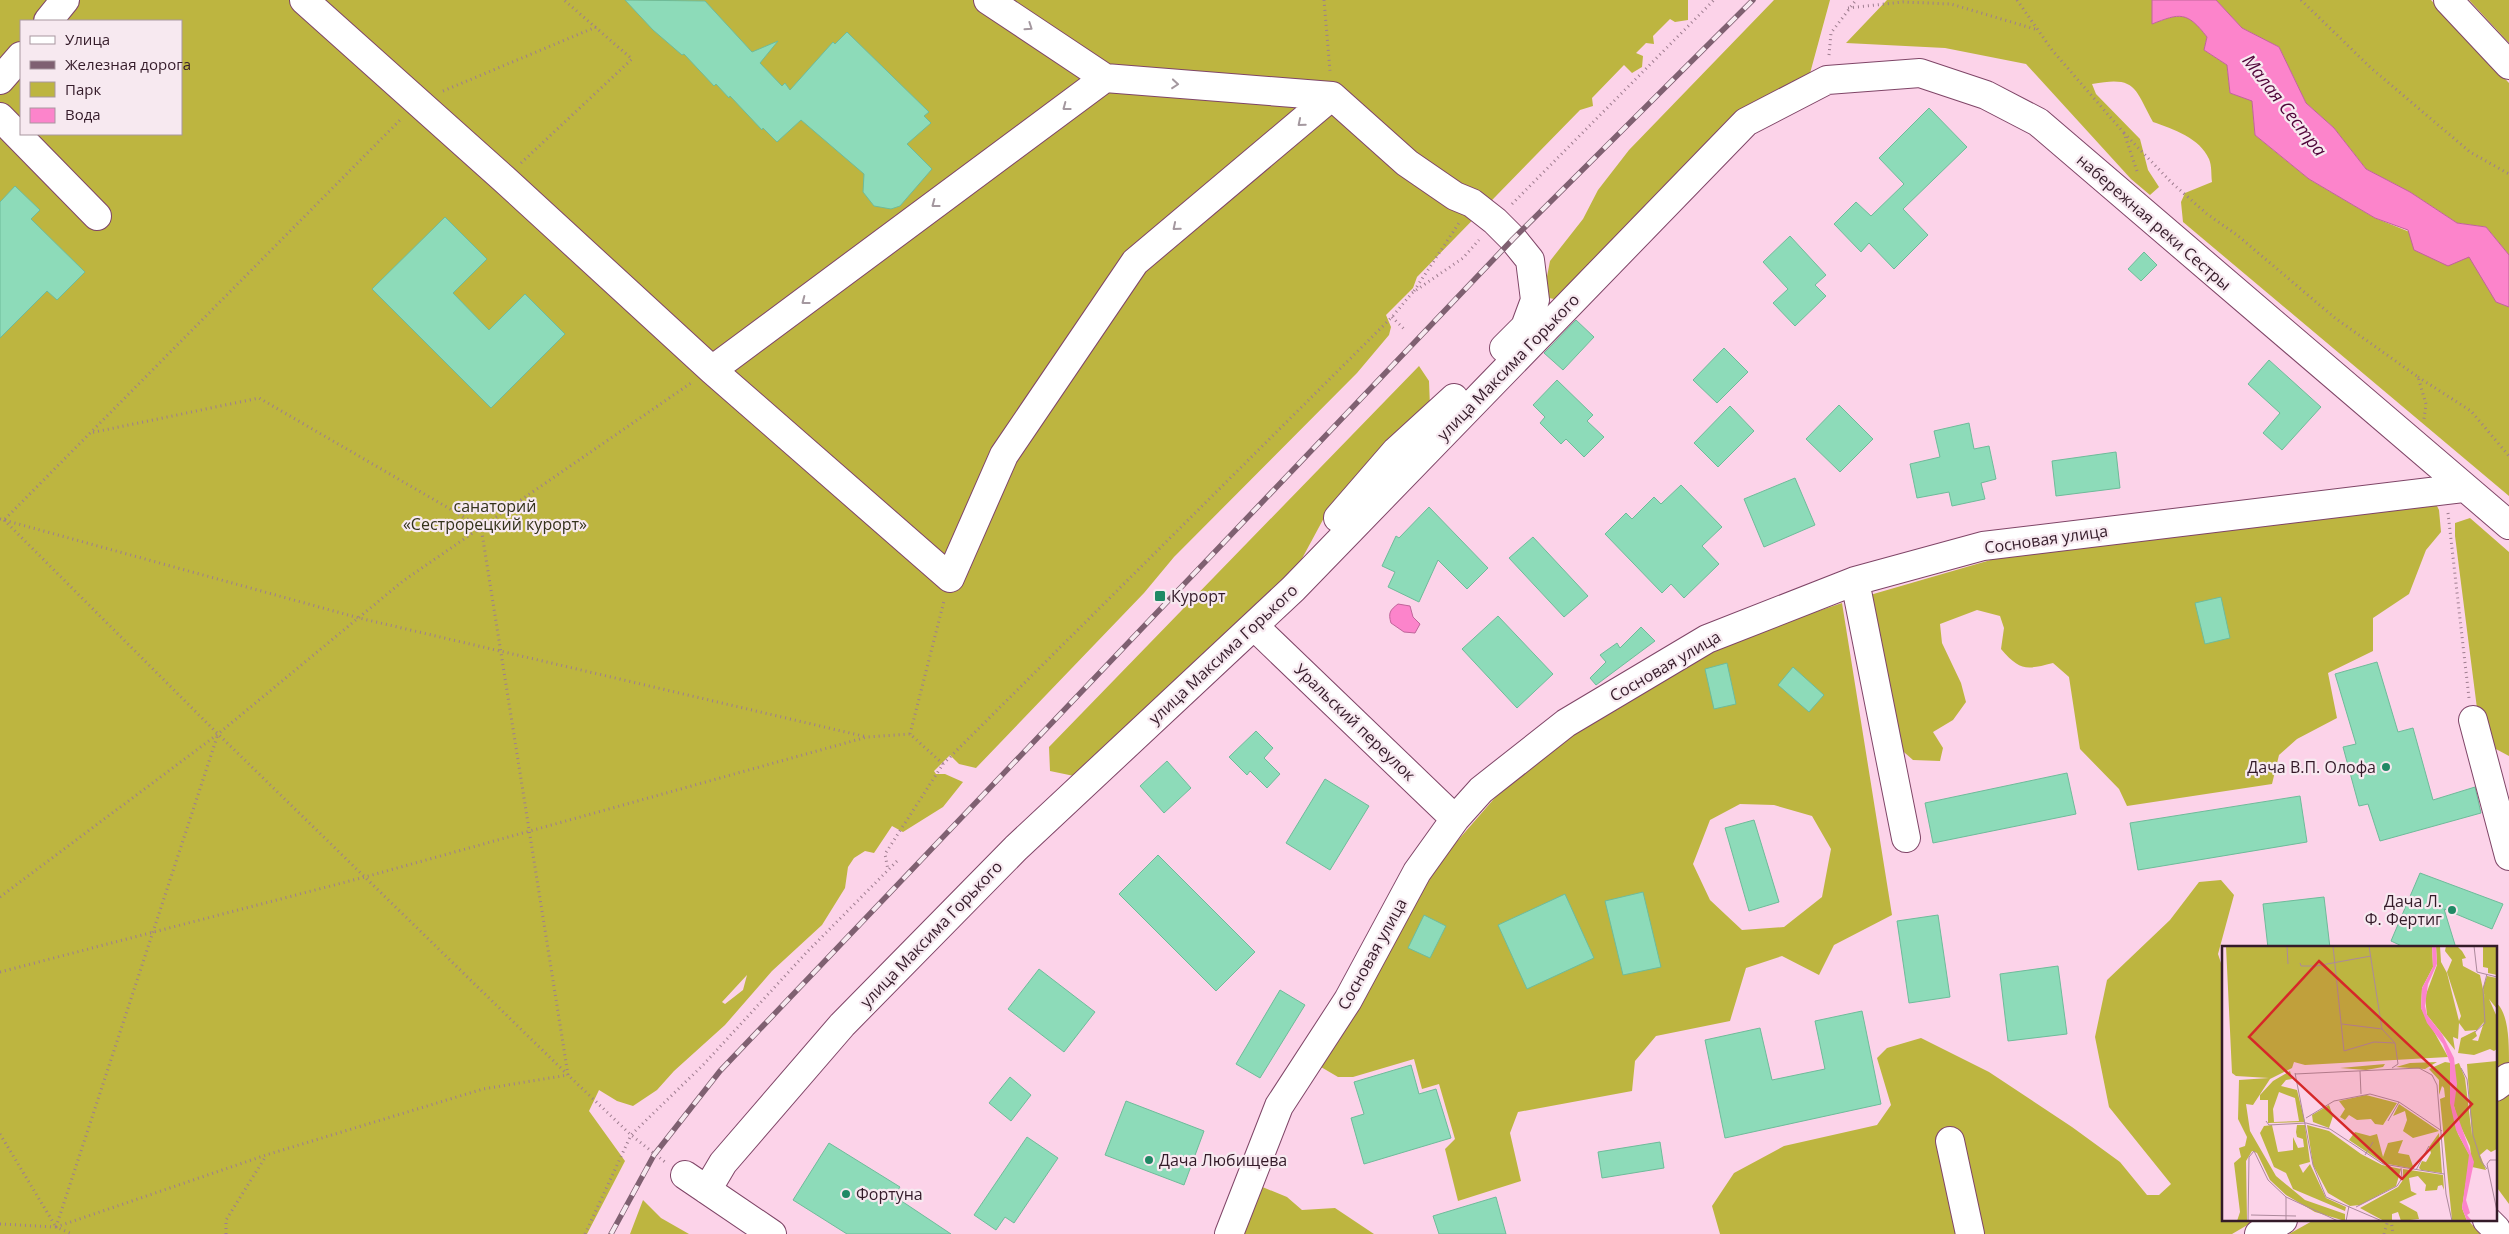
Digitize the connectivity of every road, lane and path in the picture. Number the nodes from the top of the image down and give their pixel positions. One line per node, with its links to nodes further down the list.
1 (65, 0): 12 (street)
2 (304, 0): 21 (street)
3 (564, 0): 13 (path)
4 (988, 0): 17 (street, one-way to 17)
5 (1324, 0): 20 (path)
6 (1714, 0): 30 (path)
7 (1856, 0): 11 (path)
8 (2017, 0): 14 (path)
9 (2301, 0): 25 (path)
10 (2448, 0): 16 (street)
11 (1848, 8): 14 (path); 19 (path)
12 (49, 20)
13 (596, 27): 21 (path); 26 (path)
14 (2038, 30): 24 (path)
15 (20, 57): 18 (street)
16 (2509, 65)
17 (1105, 78): 20 (street, one-way to 20); 34 (street, one-way to 34)
18 (0, 80)
19 (1827, 80): 23 (street, набережная реки Сестры); 37 (street, набережная реки Сестры)
20 (1332, 96): 28 (street); 43 (street, one-way to 43)
21 (418, 101): 26 (street); 36 (path)
22 (0, 118): 29 (street)
23 (1746, 122): 45 (street, улица Максима Горького)
24 (2124, 133): 27 (path); 35 (path)
25 (2509, 174)
26 (504, 179): 34 (street)
27 (2140, 179)
28 (1472, 203): 30 (street); 31 (path)
29 (96, 216)
30 (1495, 221): 31 (path); 45 (street)
31 (1412, 293): 32 (path)
32 (1392, 318): 33 (path); 53 (path)
33 (1405, 330)
34 (712, 370): 42 (path); 43 (street)
35 (2418, 377): 37 (path); 38 (path)
36 (90, 433): 40 (path); 42 (path)
37 (2419, 450): 39 (street, набережная реки Сестры)
38 (2509, 456)
39 (2454, 489): 41 (street, набережная реки Сестры); 44 (street, Сосновая улица); 49 (path)
40 (2, 520): 46 (path); 50 (path)
41 (2509, 524)
42 (482, 527): 46 (path); 48 (path)
43 (950, 578): 51 (path)
44 (1855, 581): 54 (street, Сосновая улица); 56 (street)
45 (1293, 589): 47 (street, улица Максима Горького)
46 (359, 618): 48 (path); 50 (path)
47 (1254, 626): 54 (street, Уральский переулок); 73 (street, улица Максима Горького)
48 (501, 650): 52 (path); 55 (path)
49 (2471, 710): 57 (street)
50 (218, 734): 60 (path); 61 (path); 62 (path)
51 (910, 734): 52 (path); 53 (path)
52 (867, 738): 55 (path)
53 (943, 764): 59 (path)
54 (1455, 819): 83 (street, Сосновая улица)
55 (529, 831): 60 (path); 64 (path)
56 (1906, 838)
57 (2509, 856)
58 (898, 860): 59 (path)
59 (888, 870): 68 (path)
60 (365, 877): 62 (path); 64 (path)
61 (0, 897)
62 (152, 932): 63 (path); 78 (path)
63 (0, 972)
64 (568, 1075): 68 (path); 70 (path)
65 (2509, 1077): 66 (street)
66 (2496, 1086)
67 (0, 1134): 78 (path)
68 (631, 1135): 71 (path); 82 (path)
69 (1950, 1141): 84 (street)
70 (266, 1155): 78 (path); 81 (path)
71 (654, 1156)
72 (685, 1175): 73 (street)
73 (707, 1190): 79 (street)
74 (2280, 1222): 85 (street)
75 (2388, 1222): 86 (path)
76 (2489, 1222): 87 (street)
77 (0, 1224): 78 (path)
78 (56, 1227): 80 (path)
79 (767, 1233)
80 (72, 1234)
81 (226, 1234)
82 (584, 1234)
83 (1229, 1234)
84 (1970, 1234)
85 (2259, 1234)
86 (2384, 1234)
87 (2498, 1234)

